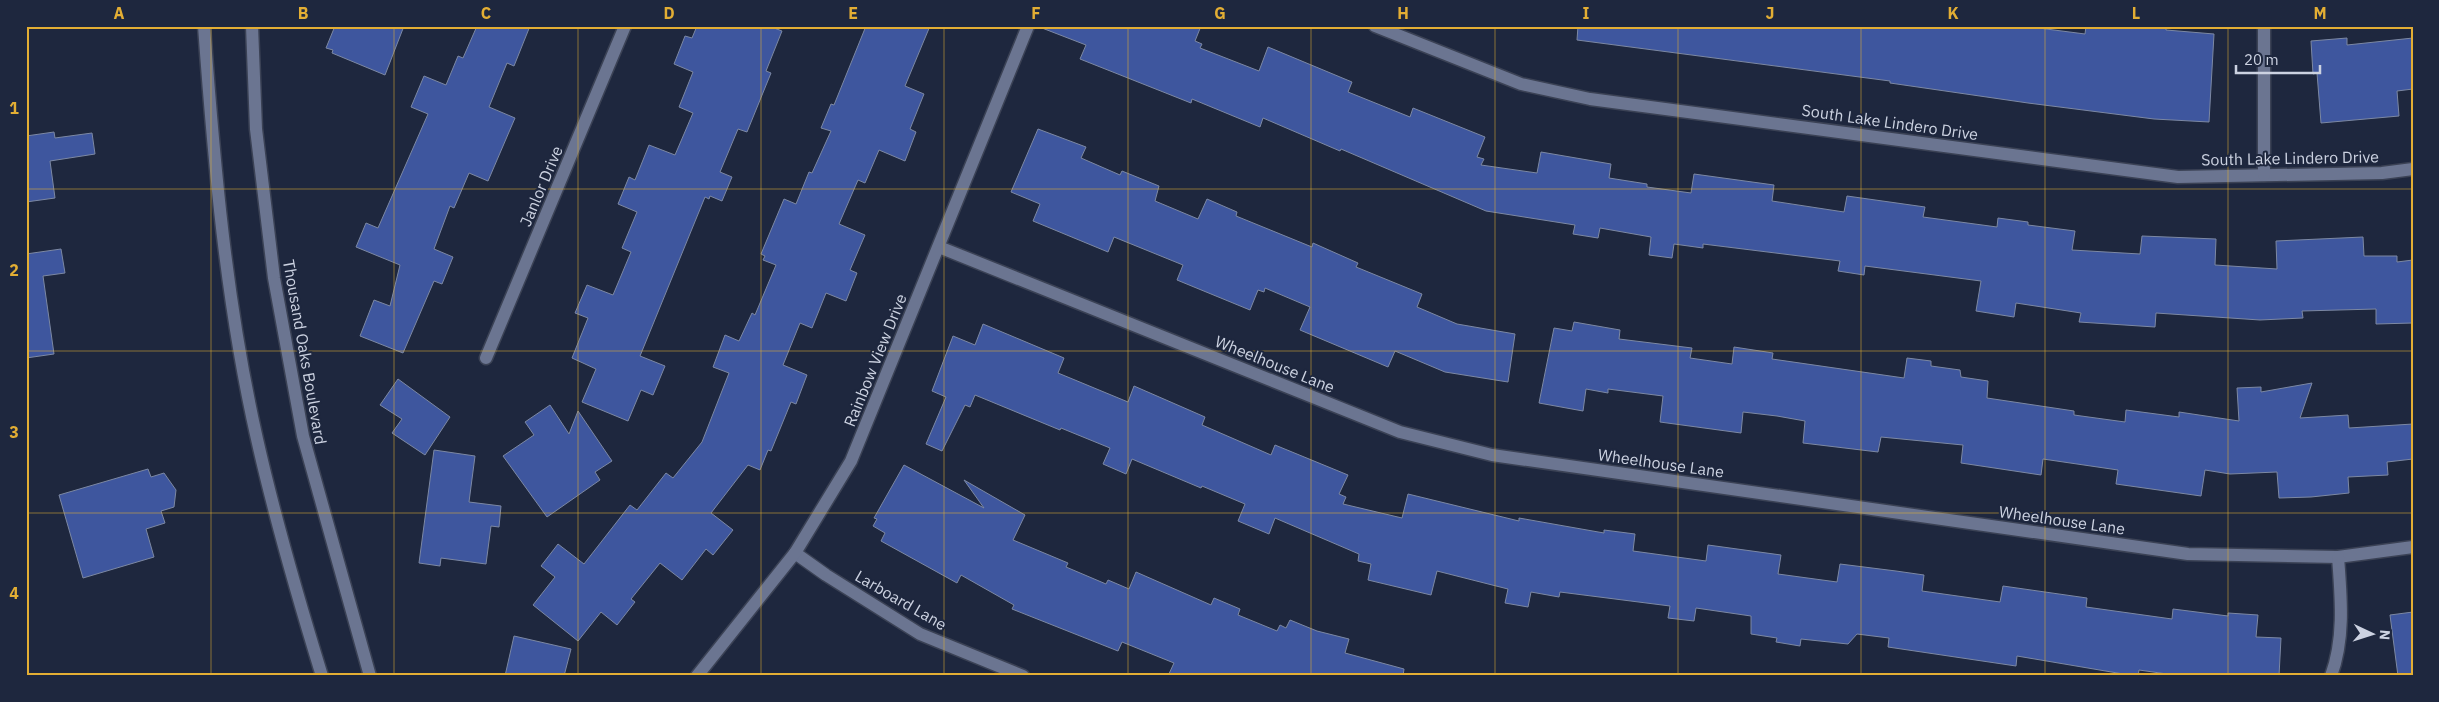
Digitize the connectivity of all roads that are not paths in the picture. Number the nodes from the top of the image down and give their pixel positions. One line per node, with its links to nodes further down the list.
1 (204, 26): 14 (street)
2 (252, 26): 15 (street, Thousand Oaks Boulevard)
3 (625, 26): 10 (street, Janlor Drive)
4 (1028, 26): 9 (street, Rainbow View Drive)
5 (1375, 26): 8 (street, South Lake Lindero Drive)
6 (2264, 26): 8 (street)
7 (2413, 170): 8 (street, South Lake Lindero Drive)
8 (2264, 175)
9 (939, 247): 12 (street, Rainbow View Drive); 13 (street, Wheelhouse Lane)
10 (486, 358)
11 (2413, 546): 13 (street, Wheelhouse Lane)
12 (795, 553): 16 (street, Rainbow View Drive); 17 (street, Larboard Lane)
13 (2338, 557): 18 (street)
14 (322, 676)
15 (370, 676)
16 (697, 676)
17 (1023, 676)
18 (2331, 676)

